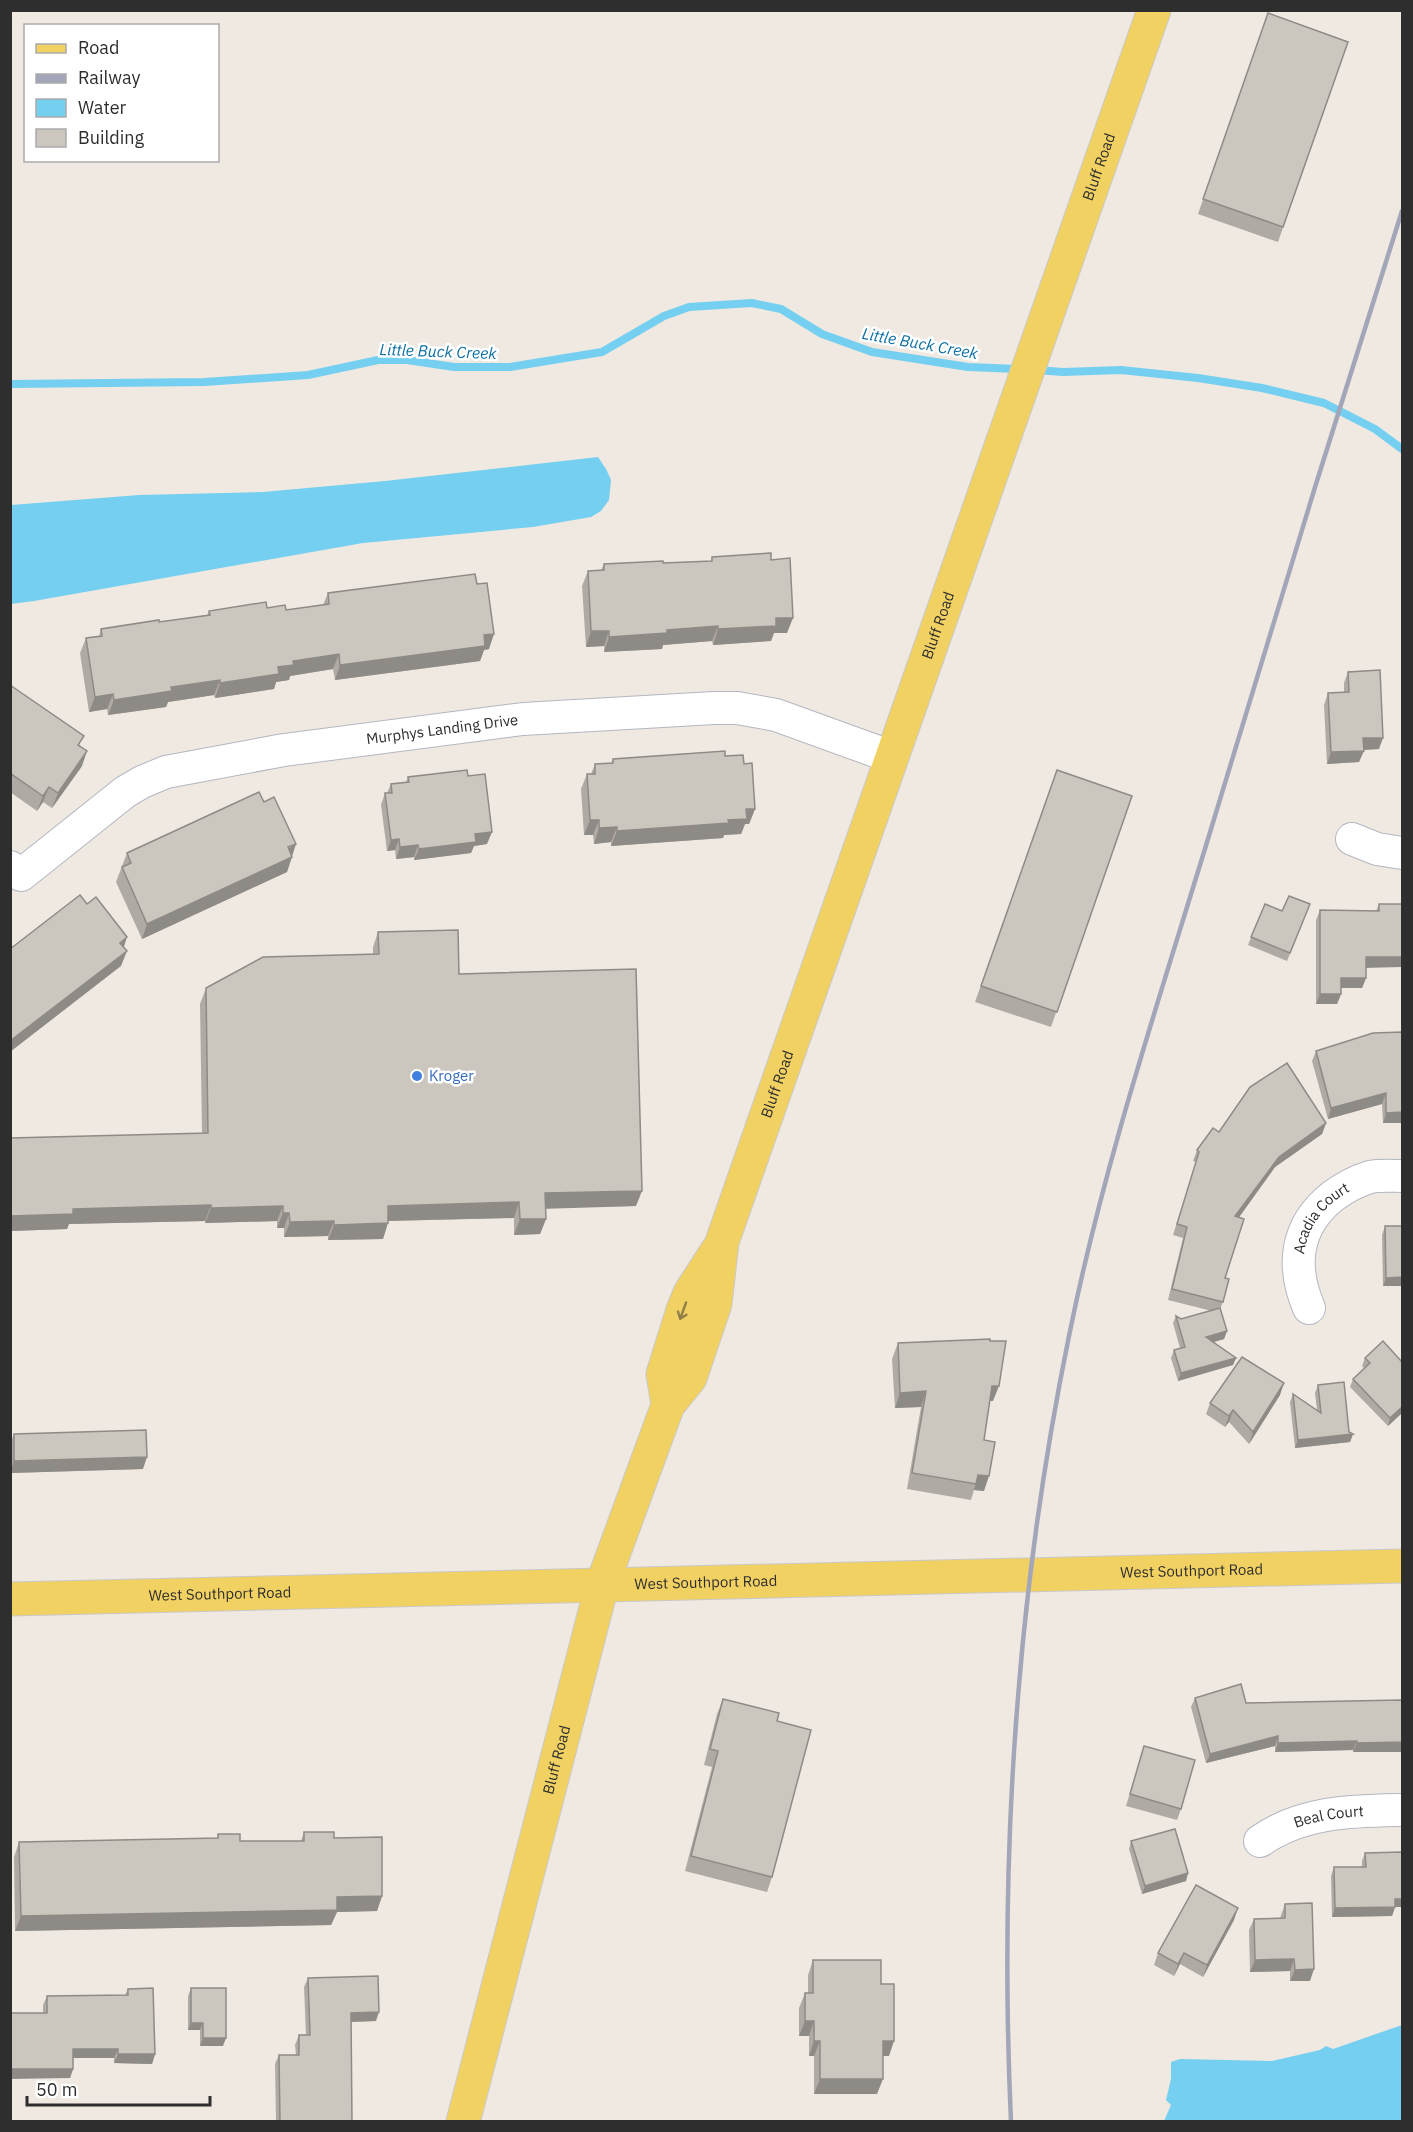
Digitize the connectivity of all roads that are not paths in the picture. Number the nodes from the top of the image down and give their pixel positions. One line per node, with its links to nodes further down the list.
1 (1154, 10): 2 (main road, Bluff Road)
2 (892, 757): 5 (street, Murphys Landing Drive); 9 (main road, Bluff Road)
3 (1352, 839): 4 (street)
4 (1402, 853)
5 (14, 875)
6 (1402, 1176): 7 (street, Acadia Court)
7 (1309, 1308)
8 (1402, 1566): 9 (main road, West Southport Road)
9 (602, 1585): 10 (main road, West Southport Road); 13 (main road, Bluff Road)
10 (10, 1599)
11 (1402, 1810): 12 (street, Beal Court)
12 (1260, 1841)
13 (463, 2121)

